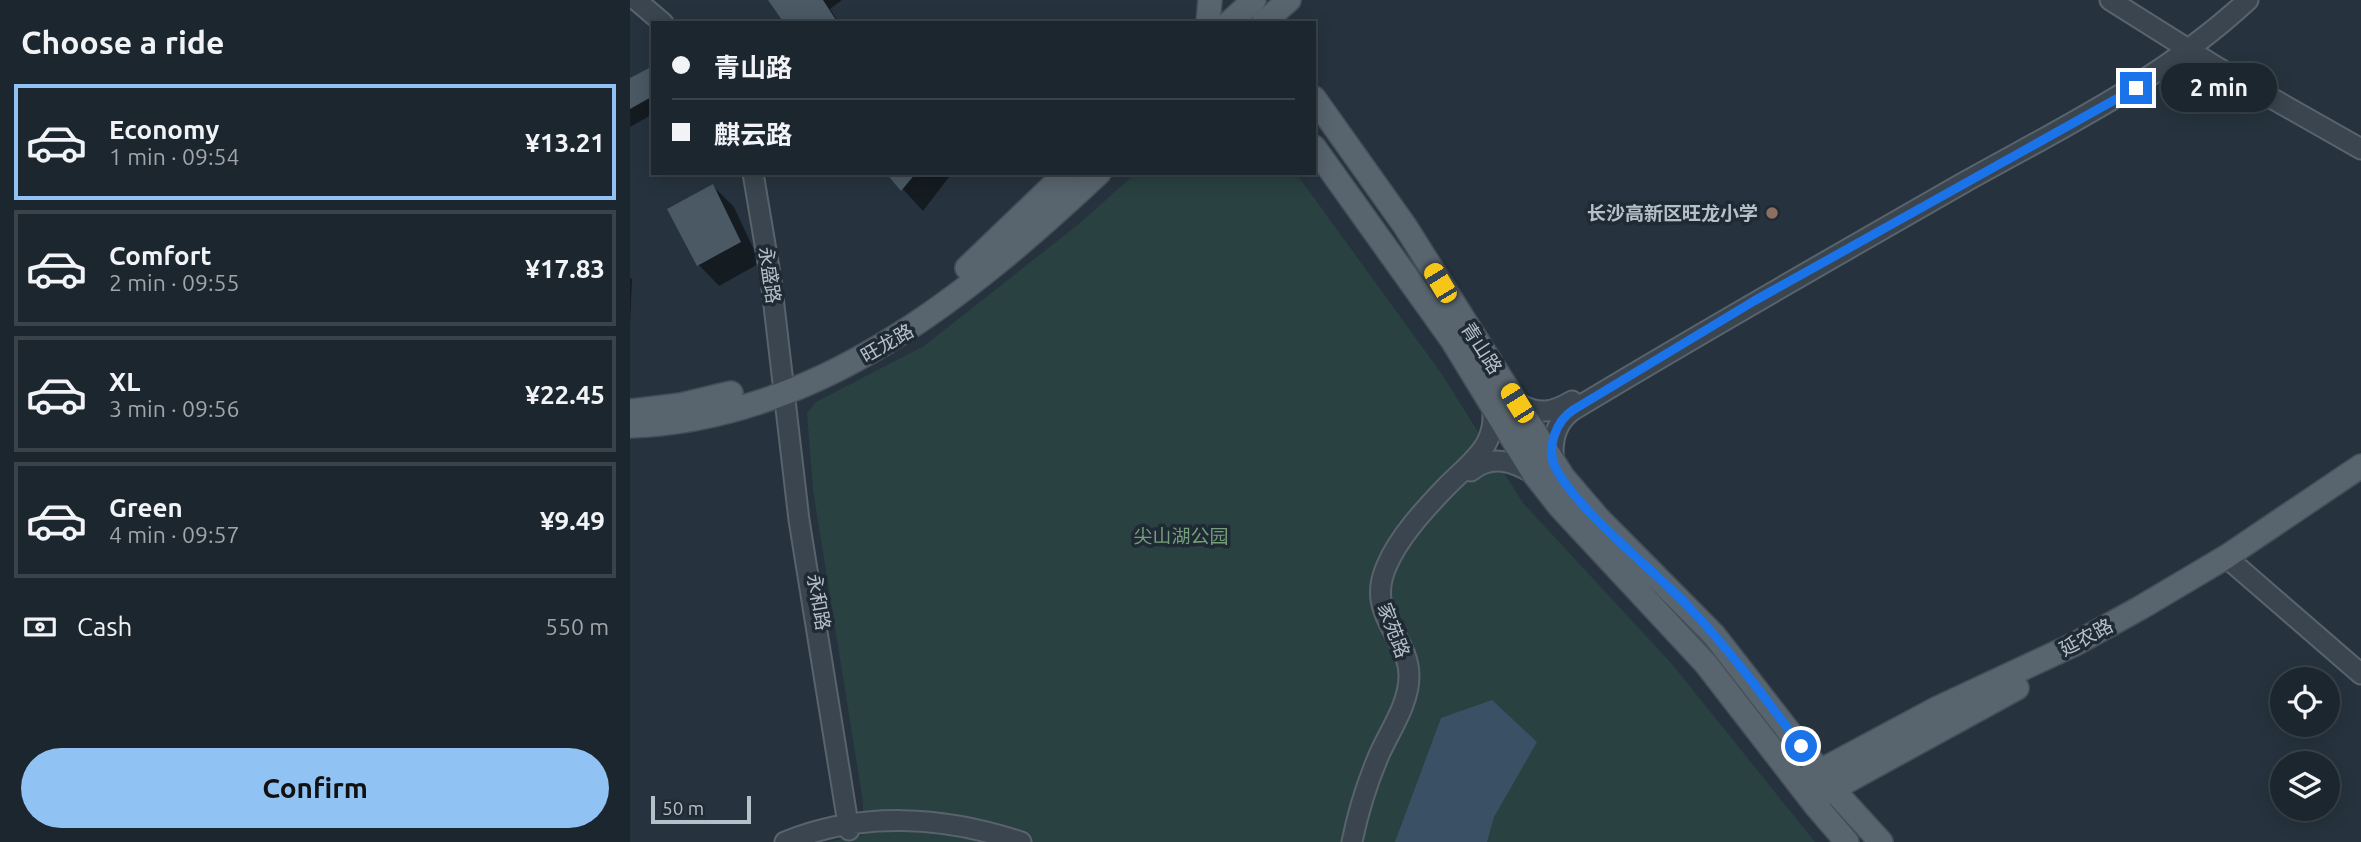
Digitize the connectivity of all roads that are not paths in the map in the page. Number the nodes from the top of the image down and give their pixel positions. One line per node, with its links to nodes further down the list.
1 (636, 0): 12 (street)
2 (1210, 0): 13 (main road)
3 (1225, 0): 14 (main road)
4 (1289, 0): 11 (main road)
5 (1298, 0): 16 (main road)
6 (2109, 0): 18 (street)
7 (2120, 0): 18 (street)
8 (2238, 0): 18 (street)
9 (2248, 0): 18 (street)
10 (630, 4): 17 (street)
11 (1256, 10): 15 (main road)
12 (661, 21)
13 (1208, 21)
14 (1230, 21)
15 (1232, 21)
16 (1293, 21)
17 (651, 22)
18 (2188, 45): 20 (street); 21 (street); 28 (street); 33 (street)
19 (1316, 102): 28 (main road, 青山路)
20 (2361, 142)
21 (2361, 149)
22 (1316, 150): 29 (main road, 青山路)
23 (753, 175): 27 (street, 永盛路)
24 (761, 175): 27 (street, 永盛路)
25 (1064, 175): 27 (main road, 旺龙路)
26 (1097, 175): 27 (main road, 旺龙路)
27 (786, 383): 30 (main road, 旺龙路); 31 (main road, 旺龙路); 39 (street, 永和路)
28 (1517, 403): 33 (main road, 青山路)
29 (1492, 405): 33 (main road, 青山路); 44 (street, 家苑路)
30 (630, 411)
31 (630, 426)
32 (2361, 466): 35 (main road, 延农路)
33 (1544, 470): 37 (main road, 青山路); 38 (main road, 青山路); 45 (street, 家苑路)
34 (2361, 485): 35 (main road, 延农路)
35 (2232, 562): 36 (street); 37 (main road, 延农路)
36 (2361, 674)
37 (1826, 780): 38 (main road, 延农路); 47 (main road, 青山路)
38 (1804, 792): 46 (main road, 青山路)
39 (852, 827): 40 (street); 41 (street); 42 (street); 43 (street)
40 (785, 842)
41 (801, 842)
42 (1003, 842)
43 (1021, 842)
44 (1352, 842)
45 (1357, 842)
46 (1847, 842)
47 (1881, 842)

